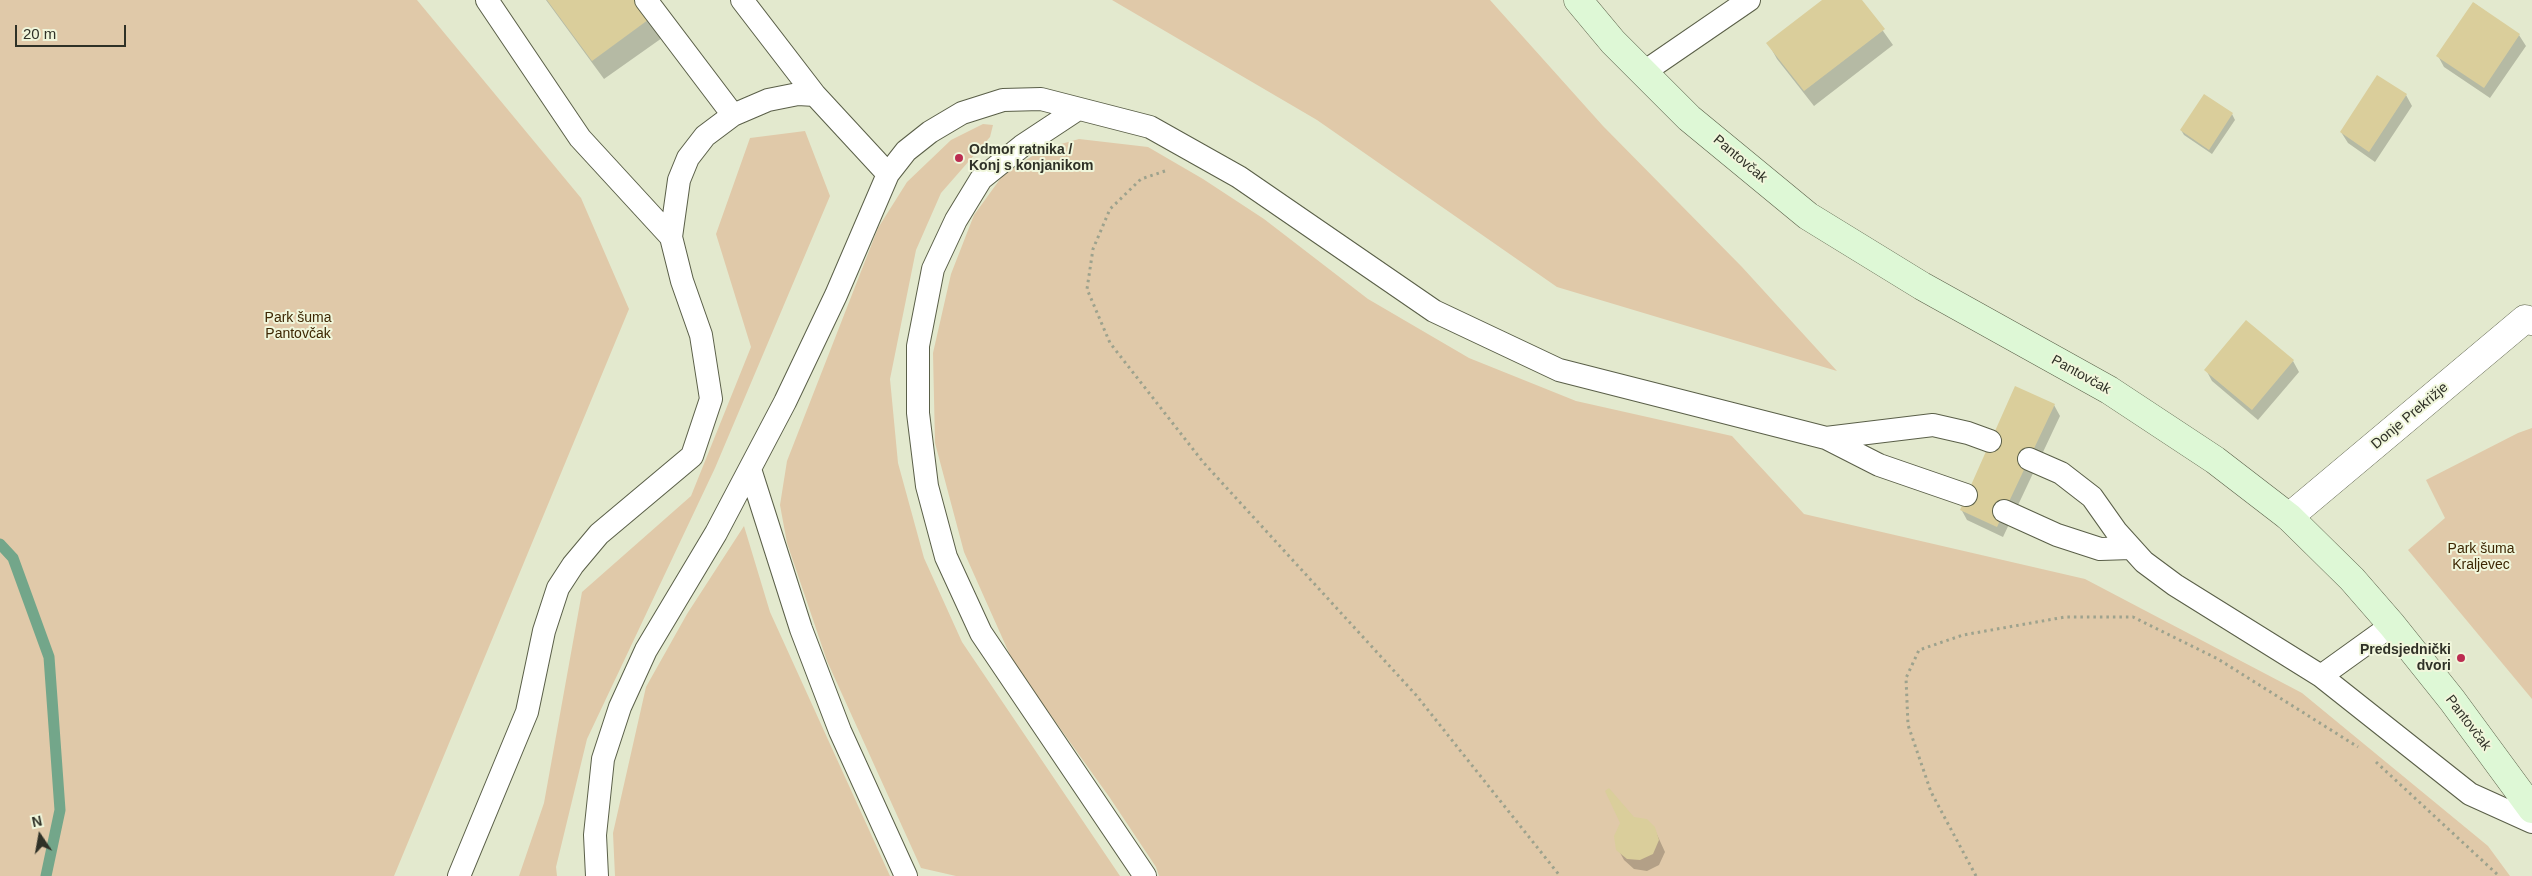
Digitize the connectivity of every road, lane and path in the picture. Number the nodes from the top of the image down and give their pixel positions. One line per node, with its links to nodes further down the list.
1 (487, 0): 12 (lane)
2 (646, 0): 9 (lane)
3 (742, 0): 7 (lane)
4 (1578, 0): 6 (main road, Pantovčak)
5 (1749, 0): 6 (lane)
6 (1644, 72): 20 (main road, Pantovčak)
7 (815, 95): 9 (lane); 11 (lane)
8 (1078, 109): 10 (lane); 11 (lane); 31 (lane)
9 (733, 115): 12 (lane)
10 (1206, 159): 14 (lane); 32 (path)
11 (888, 174): 17 (lane)
12 (671, 237): 28 (lane)
13 (2532, 321): 20 (street, Donje Prekrižje)
14 (1826, 438): 15 (lane); 18 (lane)
15 (1990, 441)
16 (2029, 459): 21 (lane)
17 (750, 469): 29 (lane); 30 (lane)
18 (1966, 495)
19 (2004, 511): 21 (lane)
20 (2289, 517): 22 (main road, Pantovčak)
21 (2131, 548): 23 (lane)
22 (2392, 625): 23 (lane); 26 (main road, Pantovčak)
23 (2321, 676): 27 (lane)
24 (2366, 753): 33 (path)
25 (2373, 759): 34 (path)
26 (2532, 809)
27 (2532, 822)
28 (459, 876)
29 (596, 876)
30 (906, 876)
31 (1145, 876)
32 (1560, 876)
33 (1976, 876)
34 (2499, 876)

